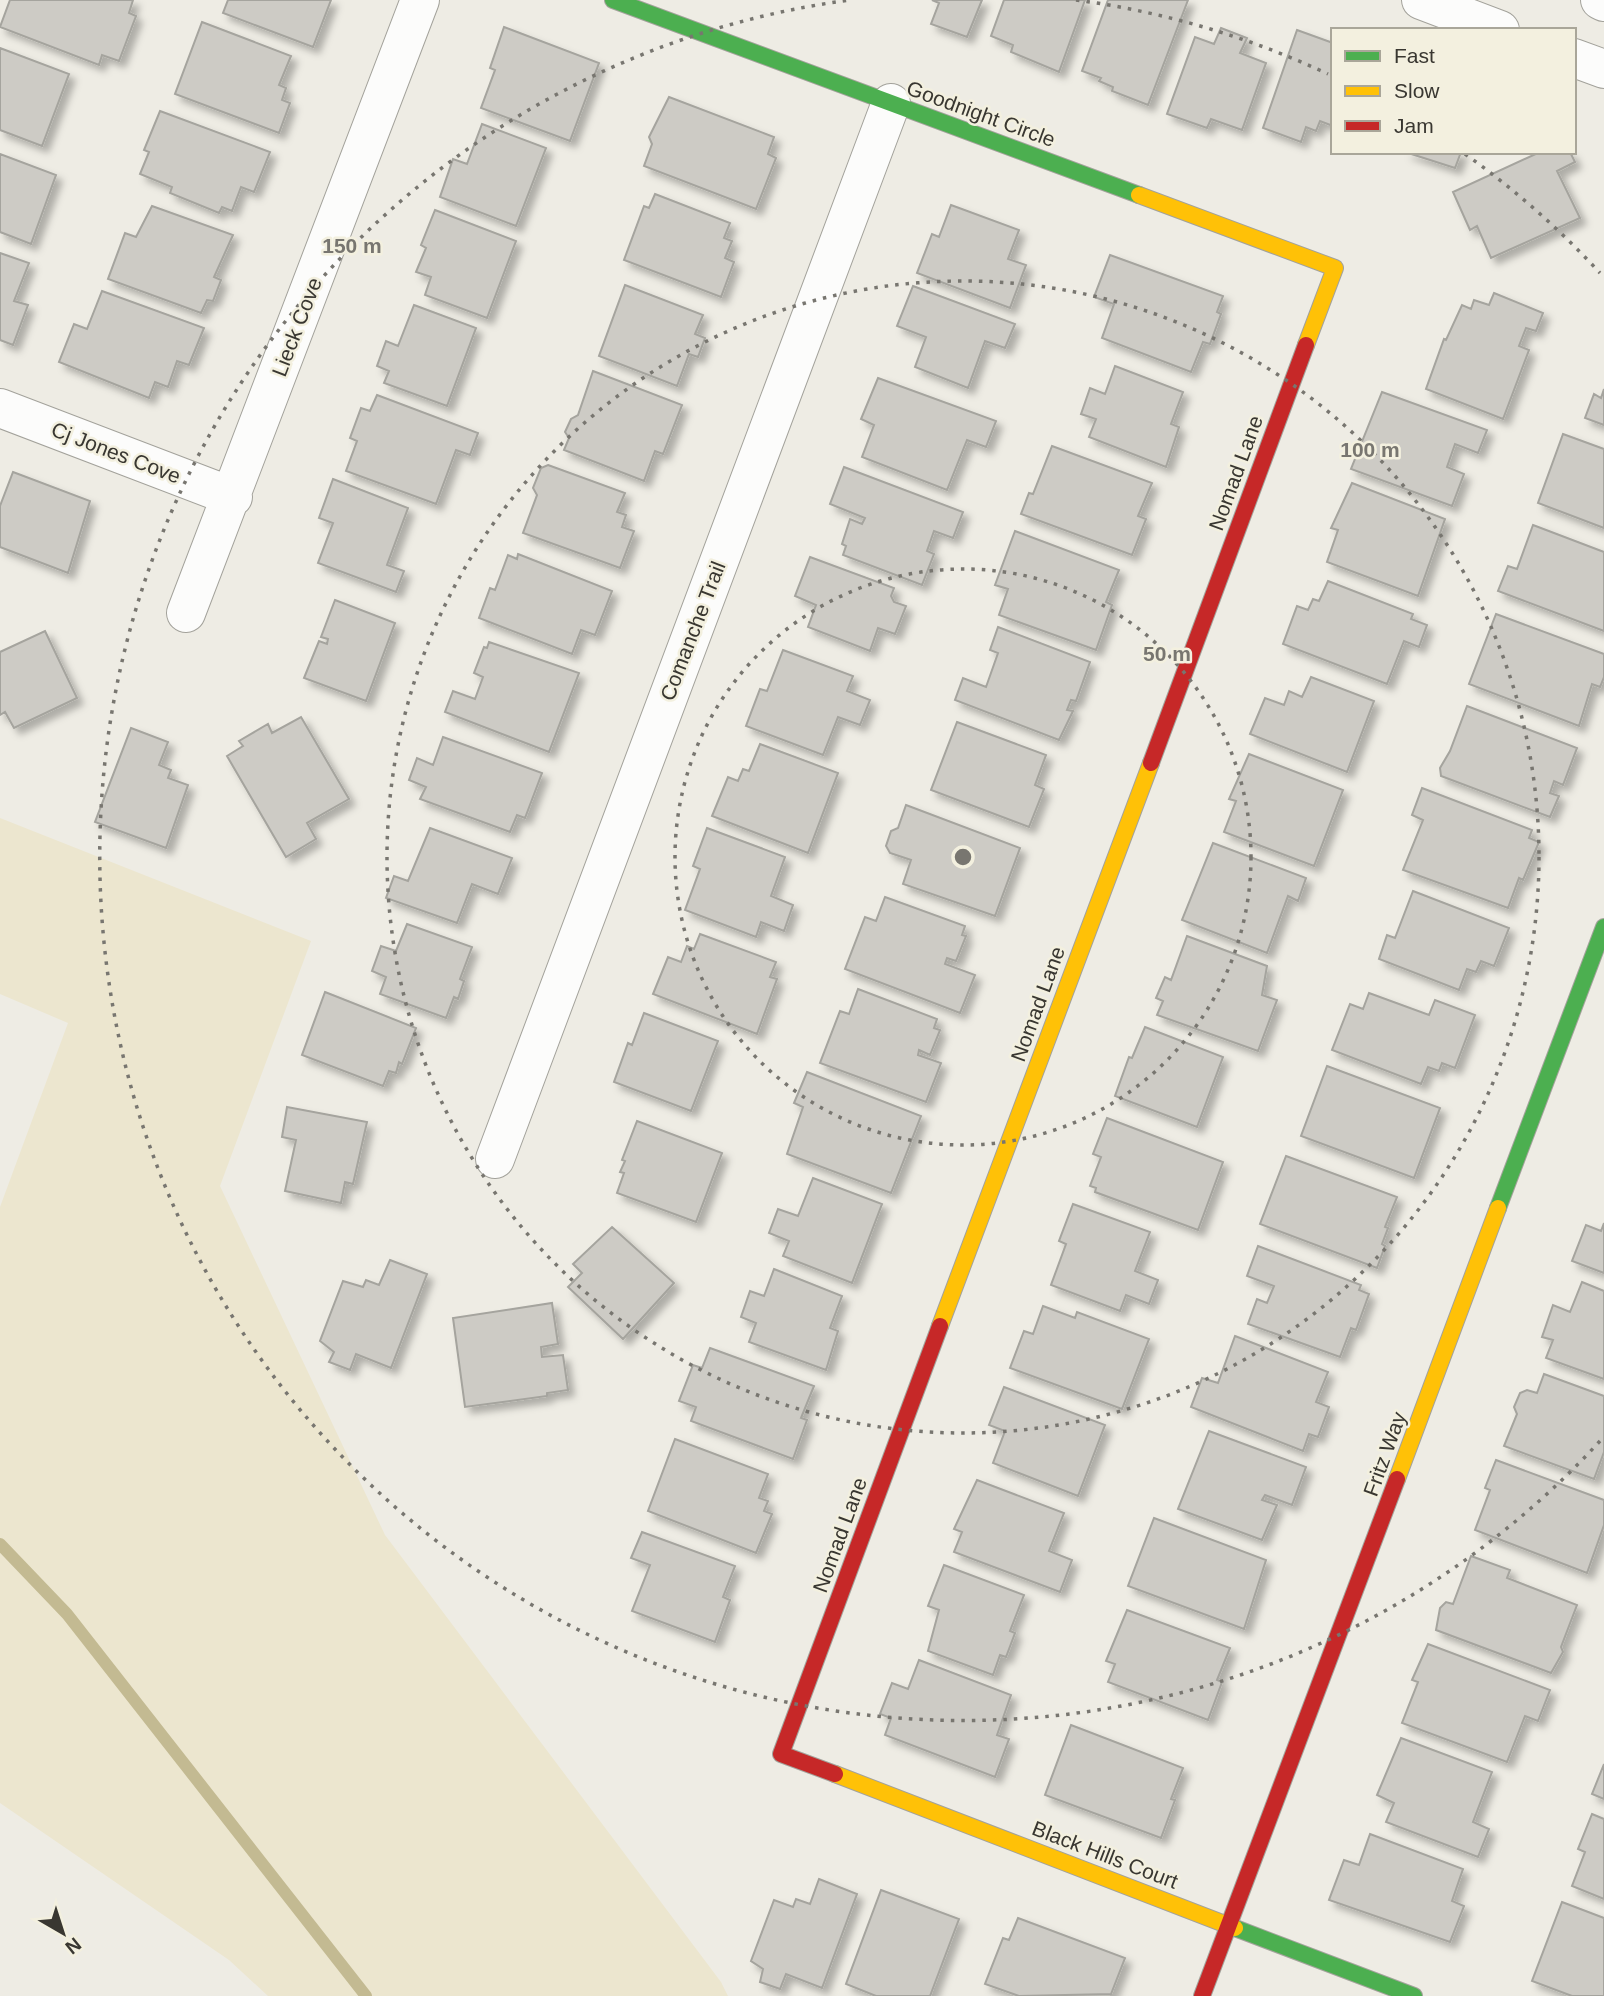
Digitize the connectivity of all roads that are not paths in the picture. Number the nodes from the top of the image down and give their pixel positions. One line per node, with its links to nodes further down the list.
1 (420, 0): 10 (street, Lieck Cove)
2 (613, 0): 7 (street, Goodnight Circle)
3 (1422, 0): 4 (street)
4 (1495, 28)
5 (1576, 59): 6 (street)
6 (1604, 69)
7 (891, 103): 8 (street, Goodnight Circle); 13 (street, Comanche Trail)
8 (1335, 268): 14 (street, Nomad Lane)
9 (0, 408): 10 (street, Cj Jones Cove)
10 (233, 498): 11 (street, Lieck Cove)
11 (186, 613)
12 (1604, 927): 15 (street, Fritz Way)
13 (495, 1159)
14 (781, 1754): 15 (street, Black Hills Court)
15 (1231, 1926): 16 (street, Fritz Way); 17 (street, Black Hills Court)
16 (1202, 1996)
17 (1414, 1996)

